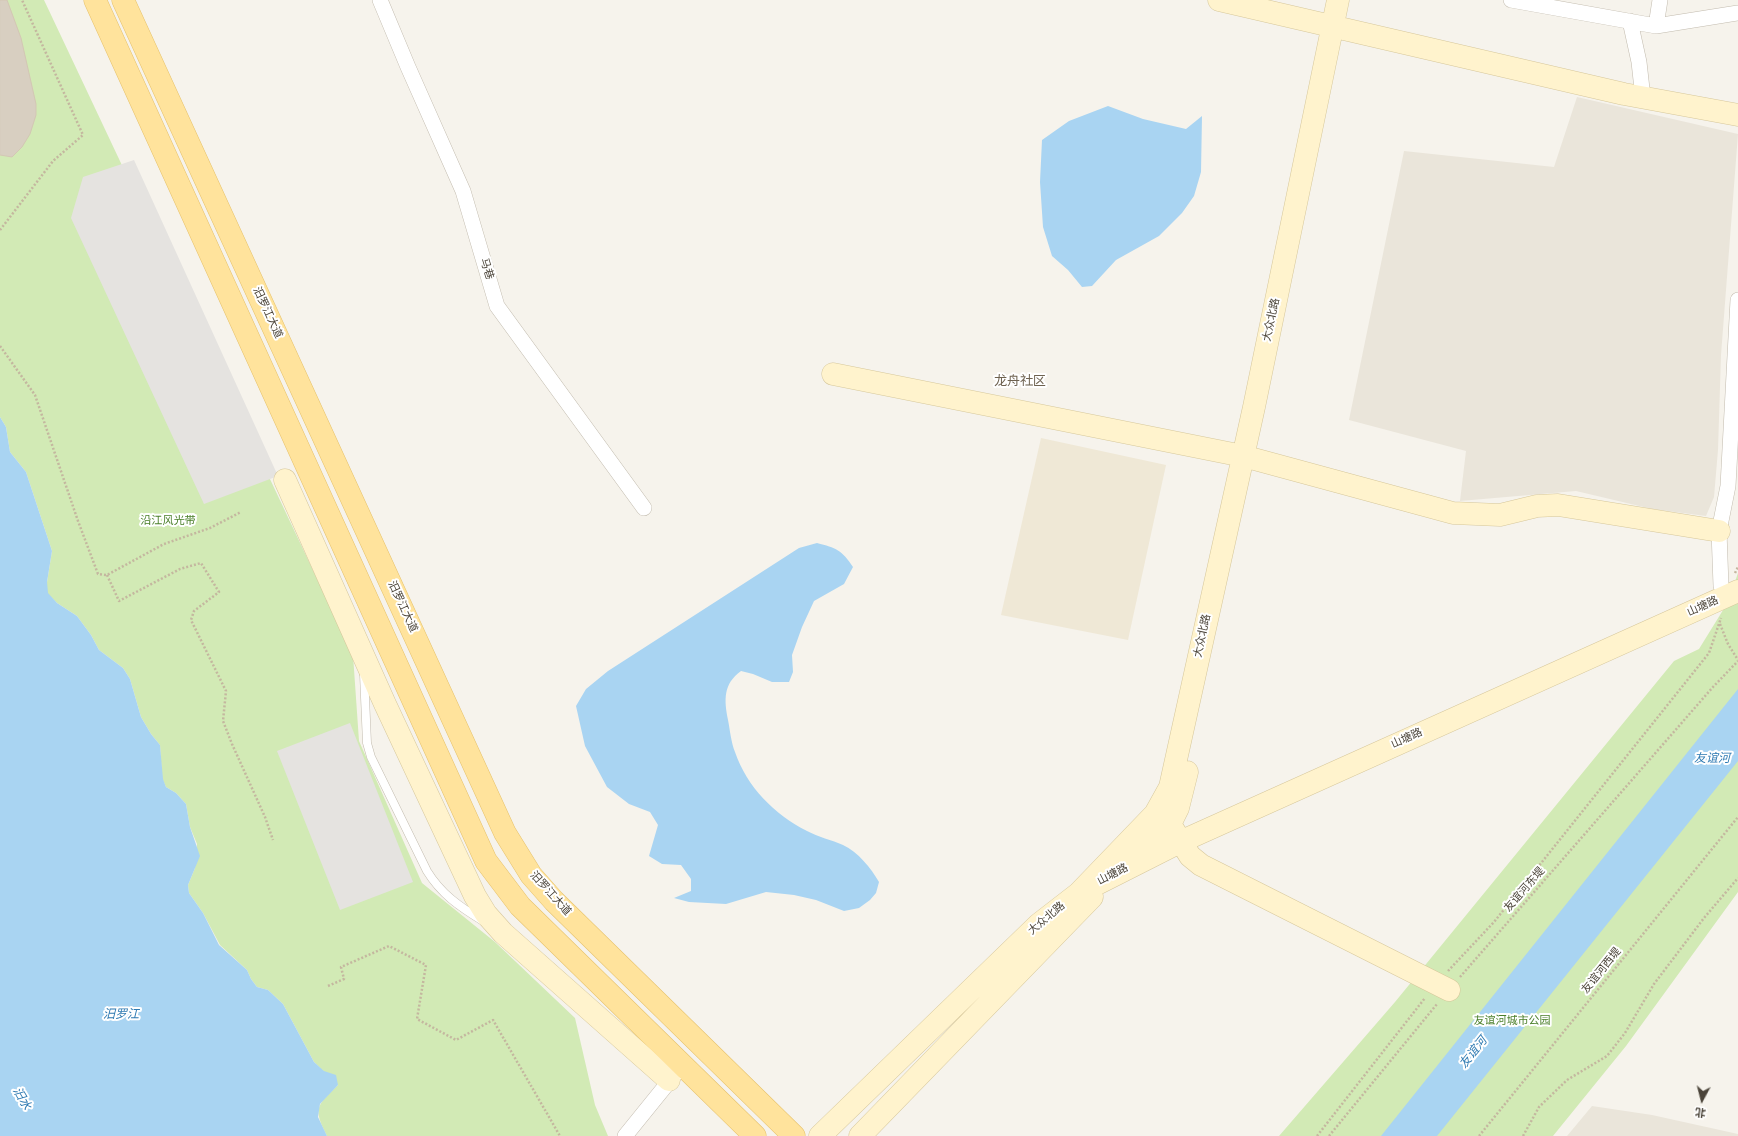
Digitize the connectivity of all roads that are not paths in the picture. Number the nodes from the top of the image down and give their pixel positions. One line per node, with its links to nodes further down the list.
1 (95, 0): 29 (main road)
2 (123, 0): 32 (main road, 汨罗江大道)
3 (380, 0): 19 (street, 马巷)
4 (1220, 0): 12 (main road)
5 (1338, 0): 12 (main road, 大众北路)
6 (1351, 0): 12 (main road, 大众北路)
7 (1511, 0): 10 (street)
8 (1660, 0): 11 (street)
9 (1738, 13): 11 (street)
10 (1630, 21): 11 (street); 13 (street)
11 (1656, 26)
12 (1339, 27): 13 (main road); 17 (main road, 大众北路)
13 (1643, 98): 14 (main road)
14 (1738, 114)
15 (1738, 300): 20 (street)
16 (834, 374): 17 (main road)
17 (1250, 458): 20 (main road); 23 (main road, 大众北路); 24 (main road, 大众北路)
18 (285, 480): 22 (main road)
19 (644, 508)
20 (1719, 531): 21 (street)
21 (1732, 583): 24 (main road, 山塘路)
22 (364, 654): 27 (main road); 27 (lane)
23 (1170, 787): 24 (main road); 25 (main road, 大众北路)
24 (1175, 833): 25 (main road, 山塘路); 25 (main road, 大众北路); 28 (main road)
25 (1107, 873): 26 (main road, 山塘路); 34 (main road, 大众北路)
26 (1079, 893): 33 (main road, 大众北路)
27 (503, 933): 29 (main road)
28 (1443, 987)
29 (676, 1073): 30 (street); 31 (main road)
30 (625, 1136)
31 (754, 1136)
32 (794, 1136)
33 (820, 1136)
34 (860, 1136)

